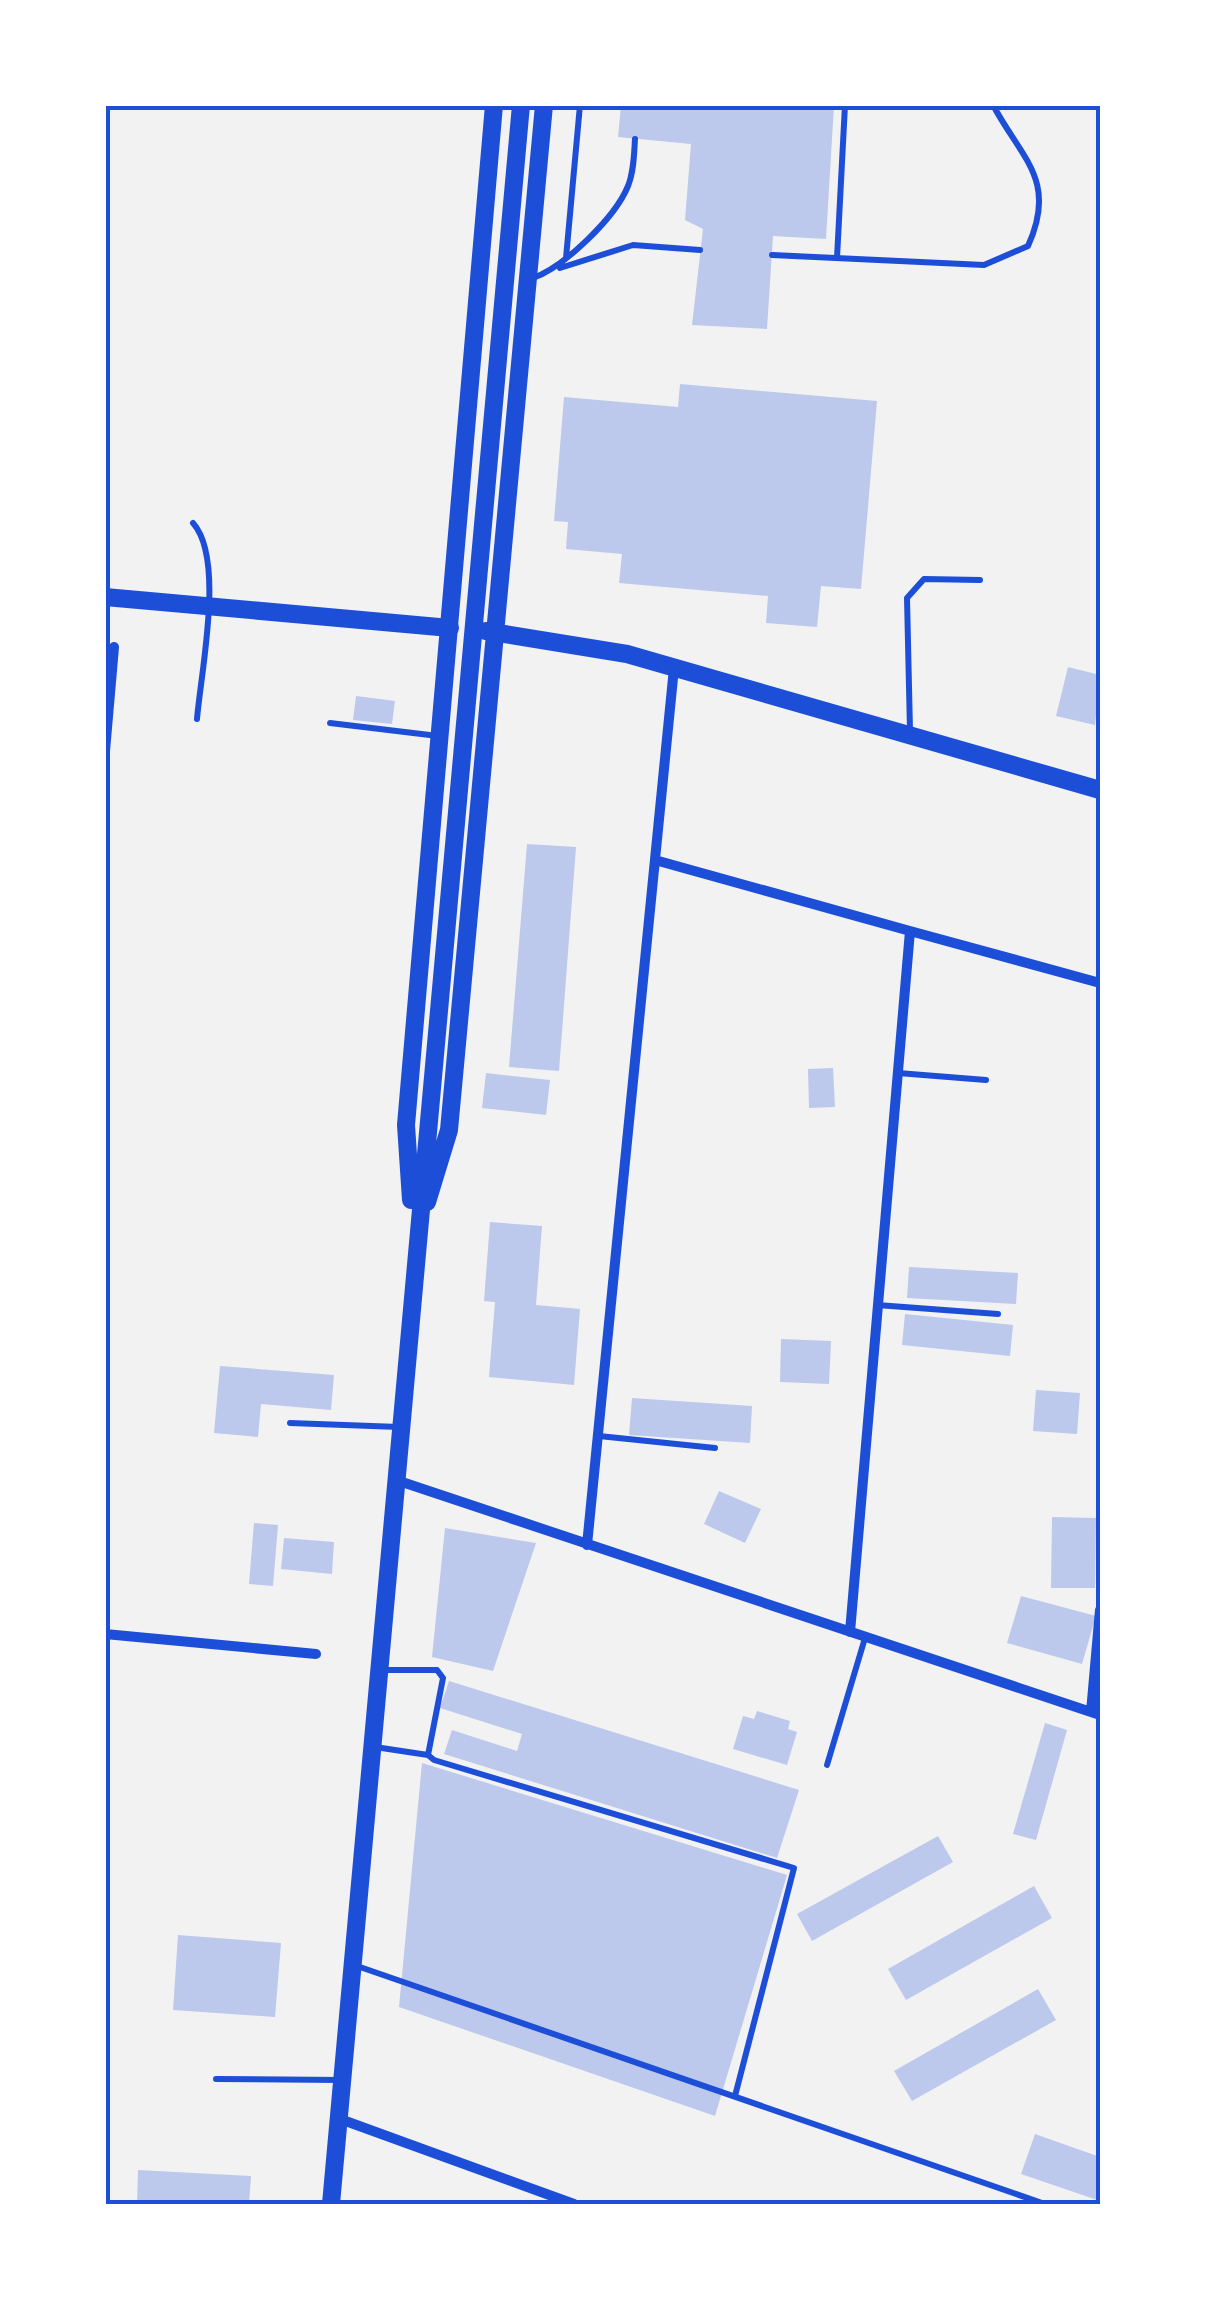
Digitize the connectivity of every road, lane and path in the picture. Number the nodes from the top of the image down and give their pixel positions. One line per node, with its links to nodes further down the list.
1 (494, 105): 18 (main road)
2 (521, 105): 33 (main road)
3 (544, 105): 13 (main road)
4 (580, 105): 11 (lane)
5 (845, 105): 10 (lane)
6 (993, 105): 10 (lane)
7 (635, 139): 11 (lane)
8 (700, 250): 12 (lane)
9 (772, 255): 10 (lane)
10 (837, 258)
11 (566, 260): 12 (lane)
12 (557, 269): 13 (lane)
13 (527, 280): 19 (main road)
14 (193, 523): 17 (lane)
15 (980, 580): 25 (lane)
16 (105, 598): 17 (main road)
17 (207, 606): 18 (main road); 22 (lane)
18 (450, 628): 19 (main road); 24 (main road)
19 (494, 632): 21 (main road); 33 (main road)
20 (114, 647): 26 (street)
21 (674, 668): 25 (main road); 28 (street)
22 (197, 718)
23 (330, 722): 24 (lane)
24 (441, 736): 33 (main road)
25 (910, 738): 27 (main road)
26 (105, 751)
27 (1100, 790)
28 (655, 860): 29 (street); 38 (street)
29 (910, 931): 30 (street); 31 (street)
30 (1100, 982)
31 (897, 1073): 32 (lane); 34 (street)
32 (986, 1080)
33 (414, 1246): 37 (main road)
34 (876, 1304): 35 (lane); 43 (street)
35 (998, 1314)
36 (290, 1423): 37 (lane)
37 (399, 1427): 40 (main road)
38 (597, 1436): 39 (lane); 41 (street)
39 (715, 1448)
40 (395, 1480): 41 (street); 47 (main road)
41 (587, 1545): 43 (street)
42 (1100, 1610): 48 (street)
43 (850, 1632): 45 (street)
44 (105, 1634): 46 (street)
45 (866, 1638): 48 (street); 51 (lane)
46 (316, 1654)
47 (379, 1670): 49 (main road); 50 (lane)
48 (1096, 1714)
49 (372, 1746): 50 (lane); 52 (main road)
50 (428, 1755): 55 (lane)
51 (828, 1765)
52 (351, 1964): 54 (main road); 55 (lane)
53 (216, 2079): 54 (lane)
54 (341, 2080): 56 (main road)
55 (734, 2096): 60 (lane)
56 (340, 2119): 57 (street); 58 (main road)
57 (555, 2201): 59 (street)
58 (331, 2204)
59 (574, 2204)
60 (1045, 2204)

